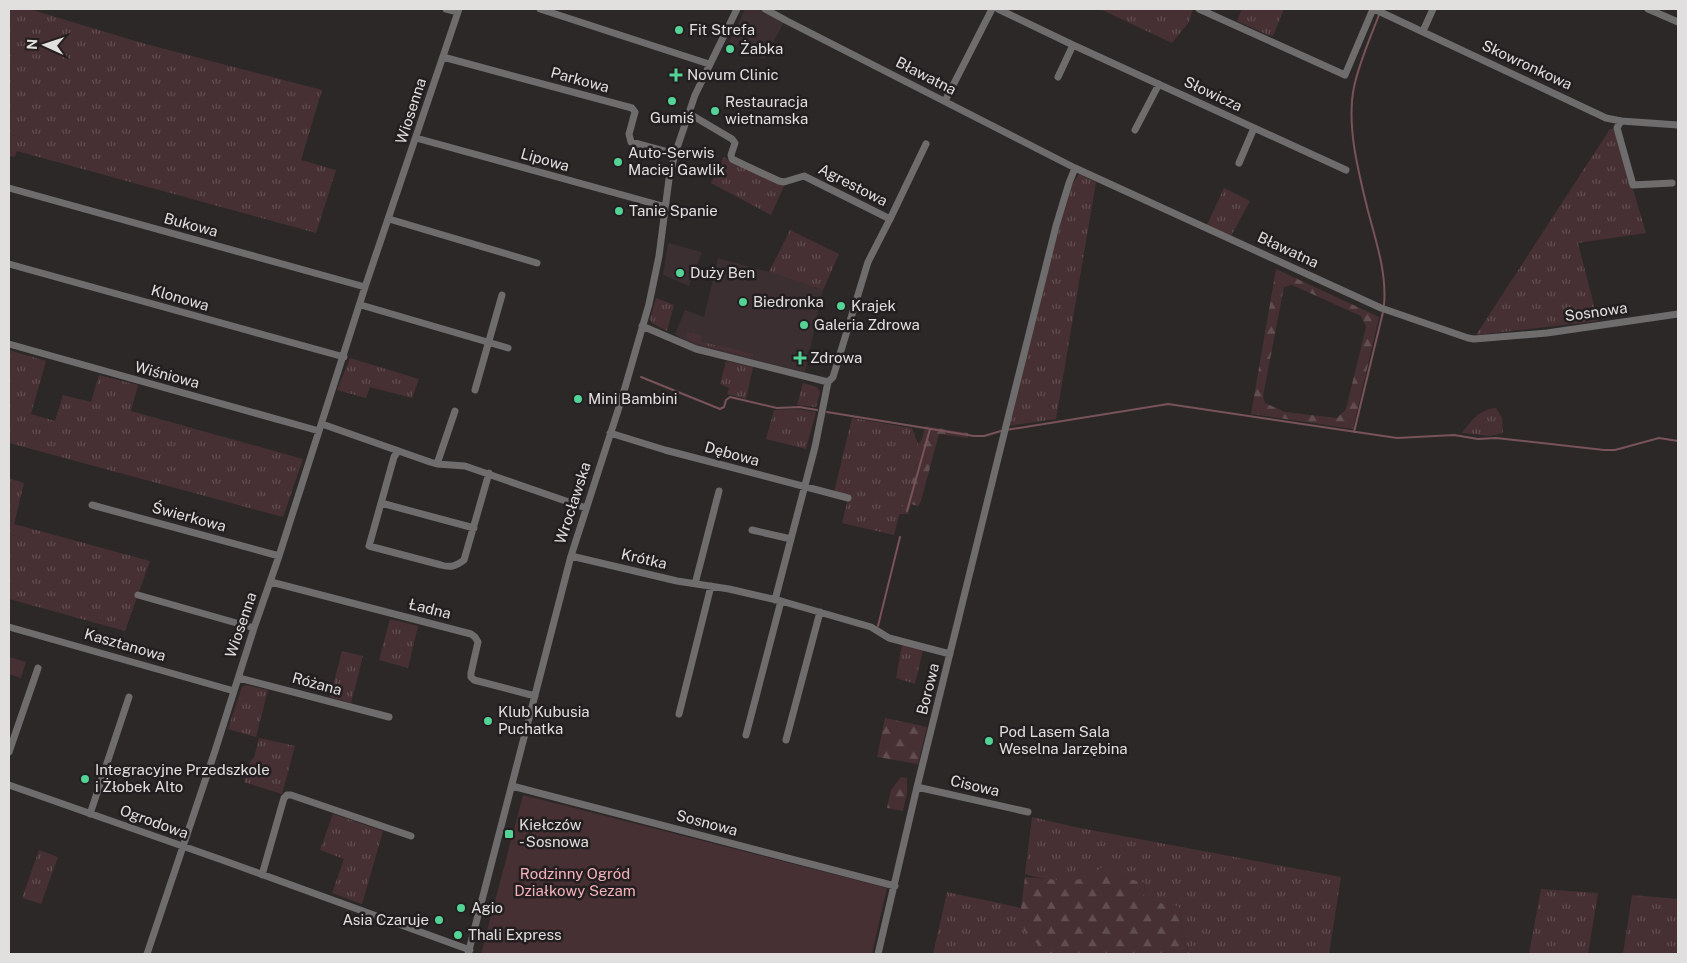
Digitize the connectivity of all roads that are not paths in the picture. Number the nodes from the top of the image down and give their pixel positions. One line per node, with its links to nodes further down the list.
1 (446, 9): 11 (street, Wiosenna)
2 (540, 9): 16 (street)
3 (737, 9): 16 (street, Wrocławska)
4 (765, 9): 19 (street, Bławatna)
5 (992, 9): 19 (street)
6 (998, 9): 14 (street, Słowicza)
7 (1199, 9): 8 (street)
8 (1374, 9): 13 (street, Skowronkowa)
9 (1433, 9): 13 (street)
10 (1648, 9): 12 (street)
11 (459, 10): 15 (street, Wiosenna)
12 (1678, 22)
13 (1423, 31): 21 (street, Skowronkowa)
14 (1073, 45): 17 (street); 18 (street, Słowicza)
15 (444, 57): 26 (street, Wiosenna); 28 (street, Parkowa)
16 (709, 64): 20 (street, Wrocławska)
17 (1058, 77)
18 (1159, 84): 23 (street, Słowicza); 24 (street, Słowicza)
19 (945, 101): 30 (street, Bławatna)
20 (688, 113): 28 (street, Wrocławska); 36 (street, Agrestowa)
21 (1621, 121): 22 (street, Skowronkowa); 32 (street)
22 (1677, 125): 25 (street)
23 (1254, 128): 29 (street, Słowicza); 31 (street, Słowicza)
24 (1135, 130)
25 (1678, 133)
26 (416, 138): 34 (street, Lipowa); 35 (street, Wiosenna)
27 (926, 144): 36 (street, Agrestowa)
28 (674, 154): 34 (street, Wrocławska)
29 (1239, 163)
30 (1075, 168): 44 (street, Bławatna); 76 (street, Borowa)
31 (1346, 170)
32 (1672, 183)
33 (9, 188): 39 (street, Bukowa)
34 (666, 208): 43 (street, Wrocławska)
35 (389, 219): 37 (street); 39 (street, Wiosenna)
36 (890, 219): 49 (street, Agrestowa)
37 (536, 263)
38 (9, 264): 48 (street, Klonowa)
39 (365, 287): 41 (street, Wiosenna)
40 (502, 295): 45 (street)
41 (361, 304): 45 (street); 48 (street, Wiosenna)
42 (1678, 314): 44 (street, Sosnowa)
43 (642, 326): 49 (street); 53 (street, Wrocławska)
44 (1517, 336)
45 (488, 342): 47 (street); 50 (street)
46 (9, 344): 52 (street, Wiśniowa)
47 (508, 348)
48 (344, 357): 52 (street, Wiosenna)
49 (828, 382): 57 (street, Agrestowa)
50 (475, 390)
51 (455, 411): 55 (street)
52 (320, 428): 54 (street, Wiśniowa); 66 (street, Wiosenna)
53 (610, 433): 57 (street, Dębowa); 62 (street, Wrocławska)
54 (398, 451): 55 (street, Wiśniowa); 60 (street)
55 (437, 464): 56 (street, Wiśniowa)
56 (489, 473): 62 (street, Wiśniowa); 63 (street)
57 (805, 487): 59 (street, Dębowa); 65 (street)
58 (719, 491): 69 (street)
59 (848, 498)
60 (381, 503): 63 (street); 63 (street)
61 (92, 505): 66 (street, Świerkowa)
62 (586, 508): 67 (street, Wrocławska)
63 (474, 528)
64 (752, 530): 65 (street)
65 (791, 539): 72 (street)
66 (279, 556): 68 (street, Wiosenna)
67 (571, 556): 69 (street, Krótka); 80 (street, Wrocławska)
68 (270, 582): 75 (street, Wiosenna); 80 (street, Ładna)
69 (695, 584): 70 (street, Krótka)
70 (711, 586): 72 (street, Krótka); 82 (street)
71 (138, 595): 75 (street)
72 (778, 600): 73 (street, Krótka); 84 (street)
73 (820, 612): 76 (street, Krótka); 85 (street)
74 (9, 627): 79 (street, Kasztanowa)
75 (254, 628): 78 (street, Wiosenna)
76 (950, 654): 89 (street, Borowa)
77 (38, 668): 86 (street)
78 (238, 678): 79 (street, Wiosenna); 83 (street, Różana)
79 (234, 690): 93 (street, Wiosenna)
80 (535, 696): 88 (street, Wrocławska)
81 (129, 697): 91 (street)
82 (679, 714)
83 (389, 718)
84 (746, 735)
85 (786, 740)
86 (9, 752)
87 (9, 785): 91 (street, Ogrodowa)
88 (512, 786): 95 (street, Sosnowa); 96 (street, Wrocławska)
89 (917, 787): 90 (street, Cisowa); 95 (street, Borowa)
90 (1028, 812)
91 (90, 814): 93 (street, Ogrodowa)
92 (411, 836): 94 (street)
93 (182, 847): 94 (street, Ogrodowa); 97 (street, Wiosenna)
94 (262, 875): 96 (street, Ogrodowa)
95 (895, 886): 98 (street, Borowa)
96 (469, 952)
97 (147, 954)
98 (878, 954)

